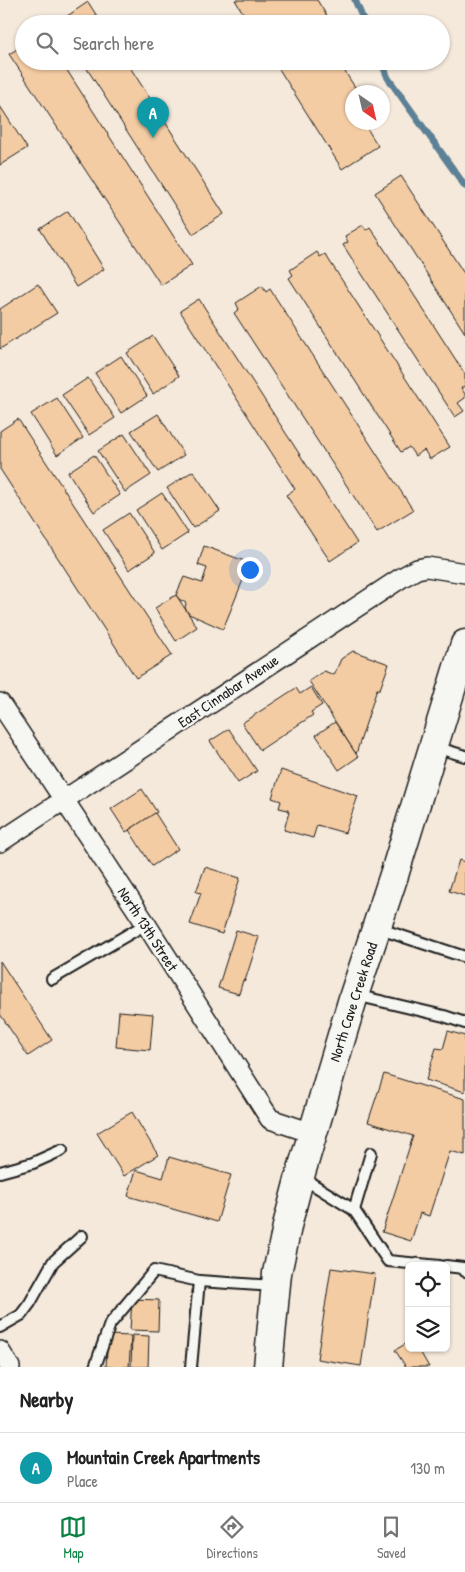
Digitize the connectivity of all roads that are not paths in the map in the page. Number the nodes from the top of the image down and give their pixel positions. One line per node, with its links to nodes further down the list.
1 (465, 573): 6 (street, East Cinnabar Avenue)
2 (465, 644): 4 (main road, North Cave Creek Road)
3 (0, 703): 6 (street, North 13th Street)
4 (434, 746): 5 (lane); 9 (main road, North Cave Creek Road)
5 (465, 756)
6 (64, 800): 7 (street, East Cinnabar Avenue); 8 (street, North 13th Street)
7 (0, 842)
8 (146, 924): 11 (lane); 14 (street, North 13th Street)
9 (376, 928): 10 (lane); 12 (main road, North Cave Creek Road)
10 (465, 957)
11 (52, 979)
12 (354, 995): 13 (lane); 14 (main road, North Cave Creek Road)
13 (465, 1023)
14 (312, 1133): 18 (main road, North Cave Creek Road)
15 (62, 1150): 17 (lane)
16 (372, 1153): 19 (lane)
17 (0, 1172)
18 (300, 1176): 19 (lane); 25 (main road, North Cave Creek Road)
19 (354, 1210): 21 (lane)
20 (82, 1236): 26 (lane)
21 (405, 1263)
22 (450, 1266): 23 (lane)
23 (465, 1271)
24 (199, 1282): 25 (lane); 29 (lane); 30 (lane)
25 (276, 1286): 31 (main road, North Cave Creek Road)
26 (0, 1327)
27 (0, 1351): 28 (street)
28 (10, 1367)
29 (95, 1367)
30 (191, 1367)
31 (268, 1367)

